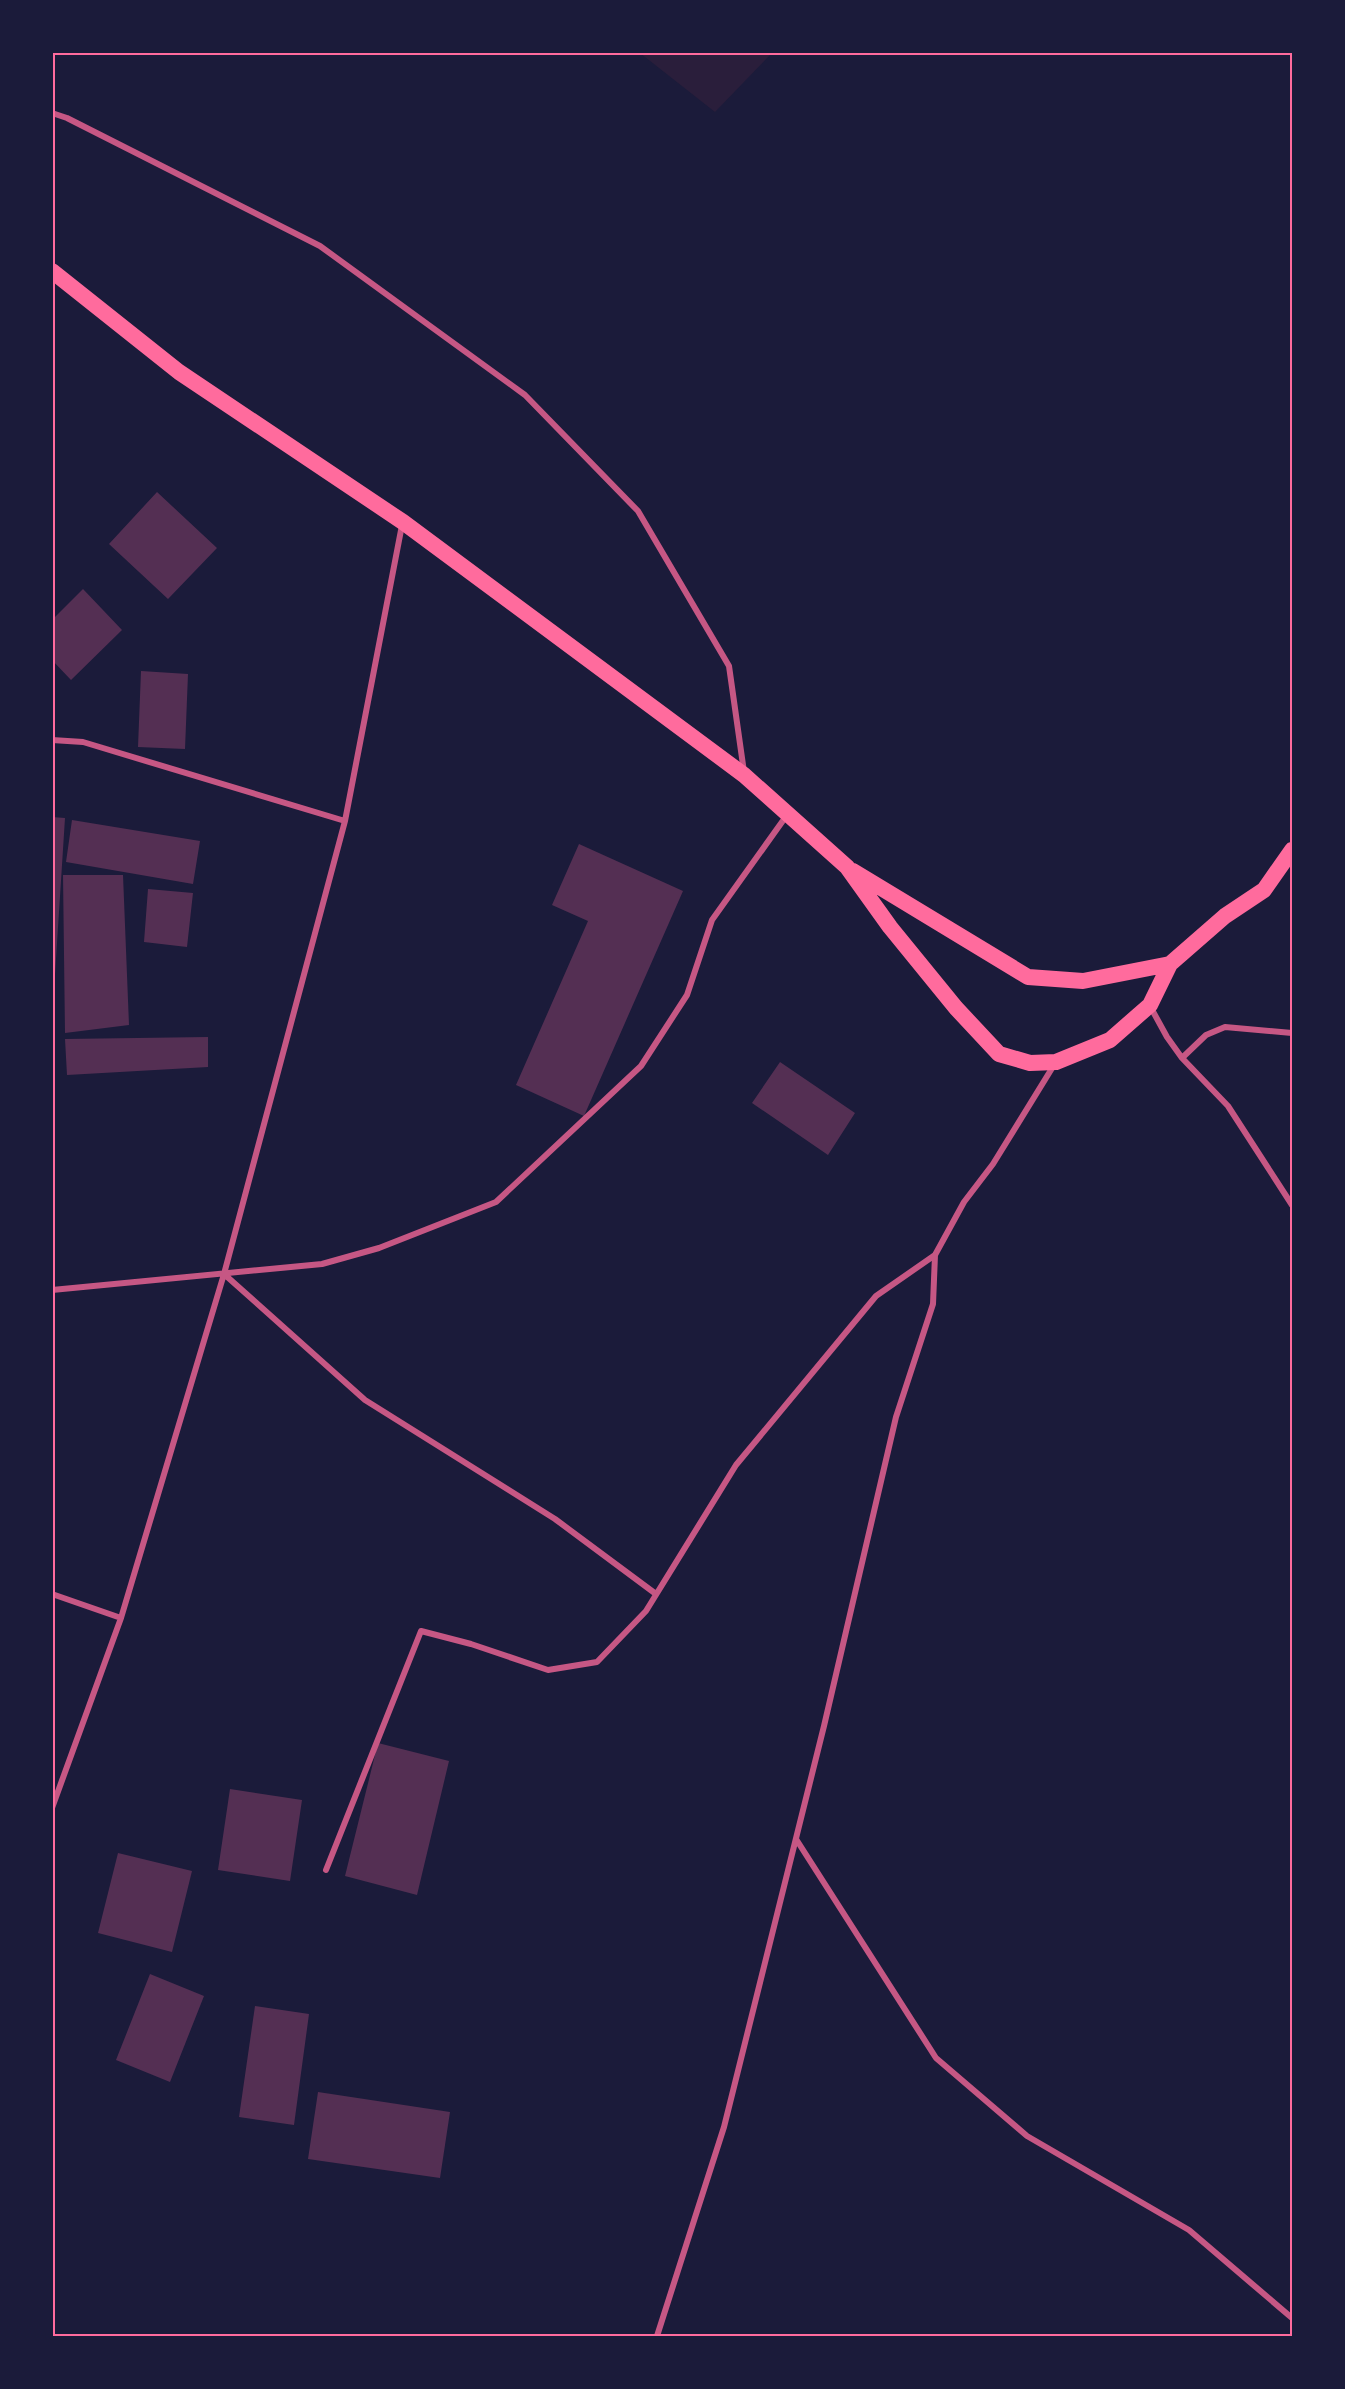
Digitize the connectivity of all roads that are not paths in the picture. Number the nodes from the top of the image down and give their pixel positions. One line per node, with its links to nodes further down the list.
1 (52, 113): 5 (street)
2 (52, 271): 3 (highway)
3 (403, 522): 5 (highway); 7 (street)
4 (52, 740): 7 (street)
5 (744, 775): 6 (highway)
6 (788, 813): 9 (highway); 17 (street)
7 (345, 821): 17 (street)
8 (1293, 850): 10 (highway)
9 (847, 867): 10 (highway); 14 (highway)
10 (1170, 964): 11 (highway)
11 (1150, 1005): 13 (street); 14 (highway)
12 (1293, 1033): 13 (street)
13 (1182, 1058): 15 (street)
14 (1056, 1062): 16 (street)
15 (1293, 1205)
16 (935, 1255): 20 (street); 23 (street)
17 (224, 1274): 18 (street); 20 (street); 21 (street)
18 (52, 1290)
19 (52, 1594): 21 (street)
20 (656, 1594): 24 (street)
21 (121, 1618): 22 (street)
22 (52, 1808)
23 (796, 1839): 25 (street); 26 (street)
24 (326, 1870)
25 (1293, 2318)
26 (657, 2337)

